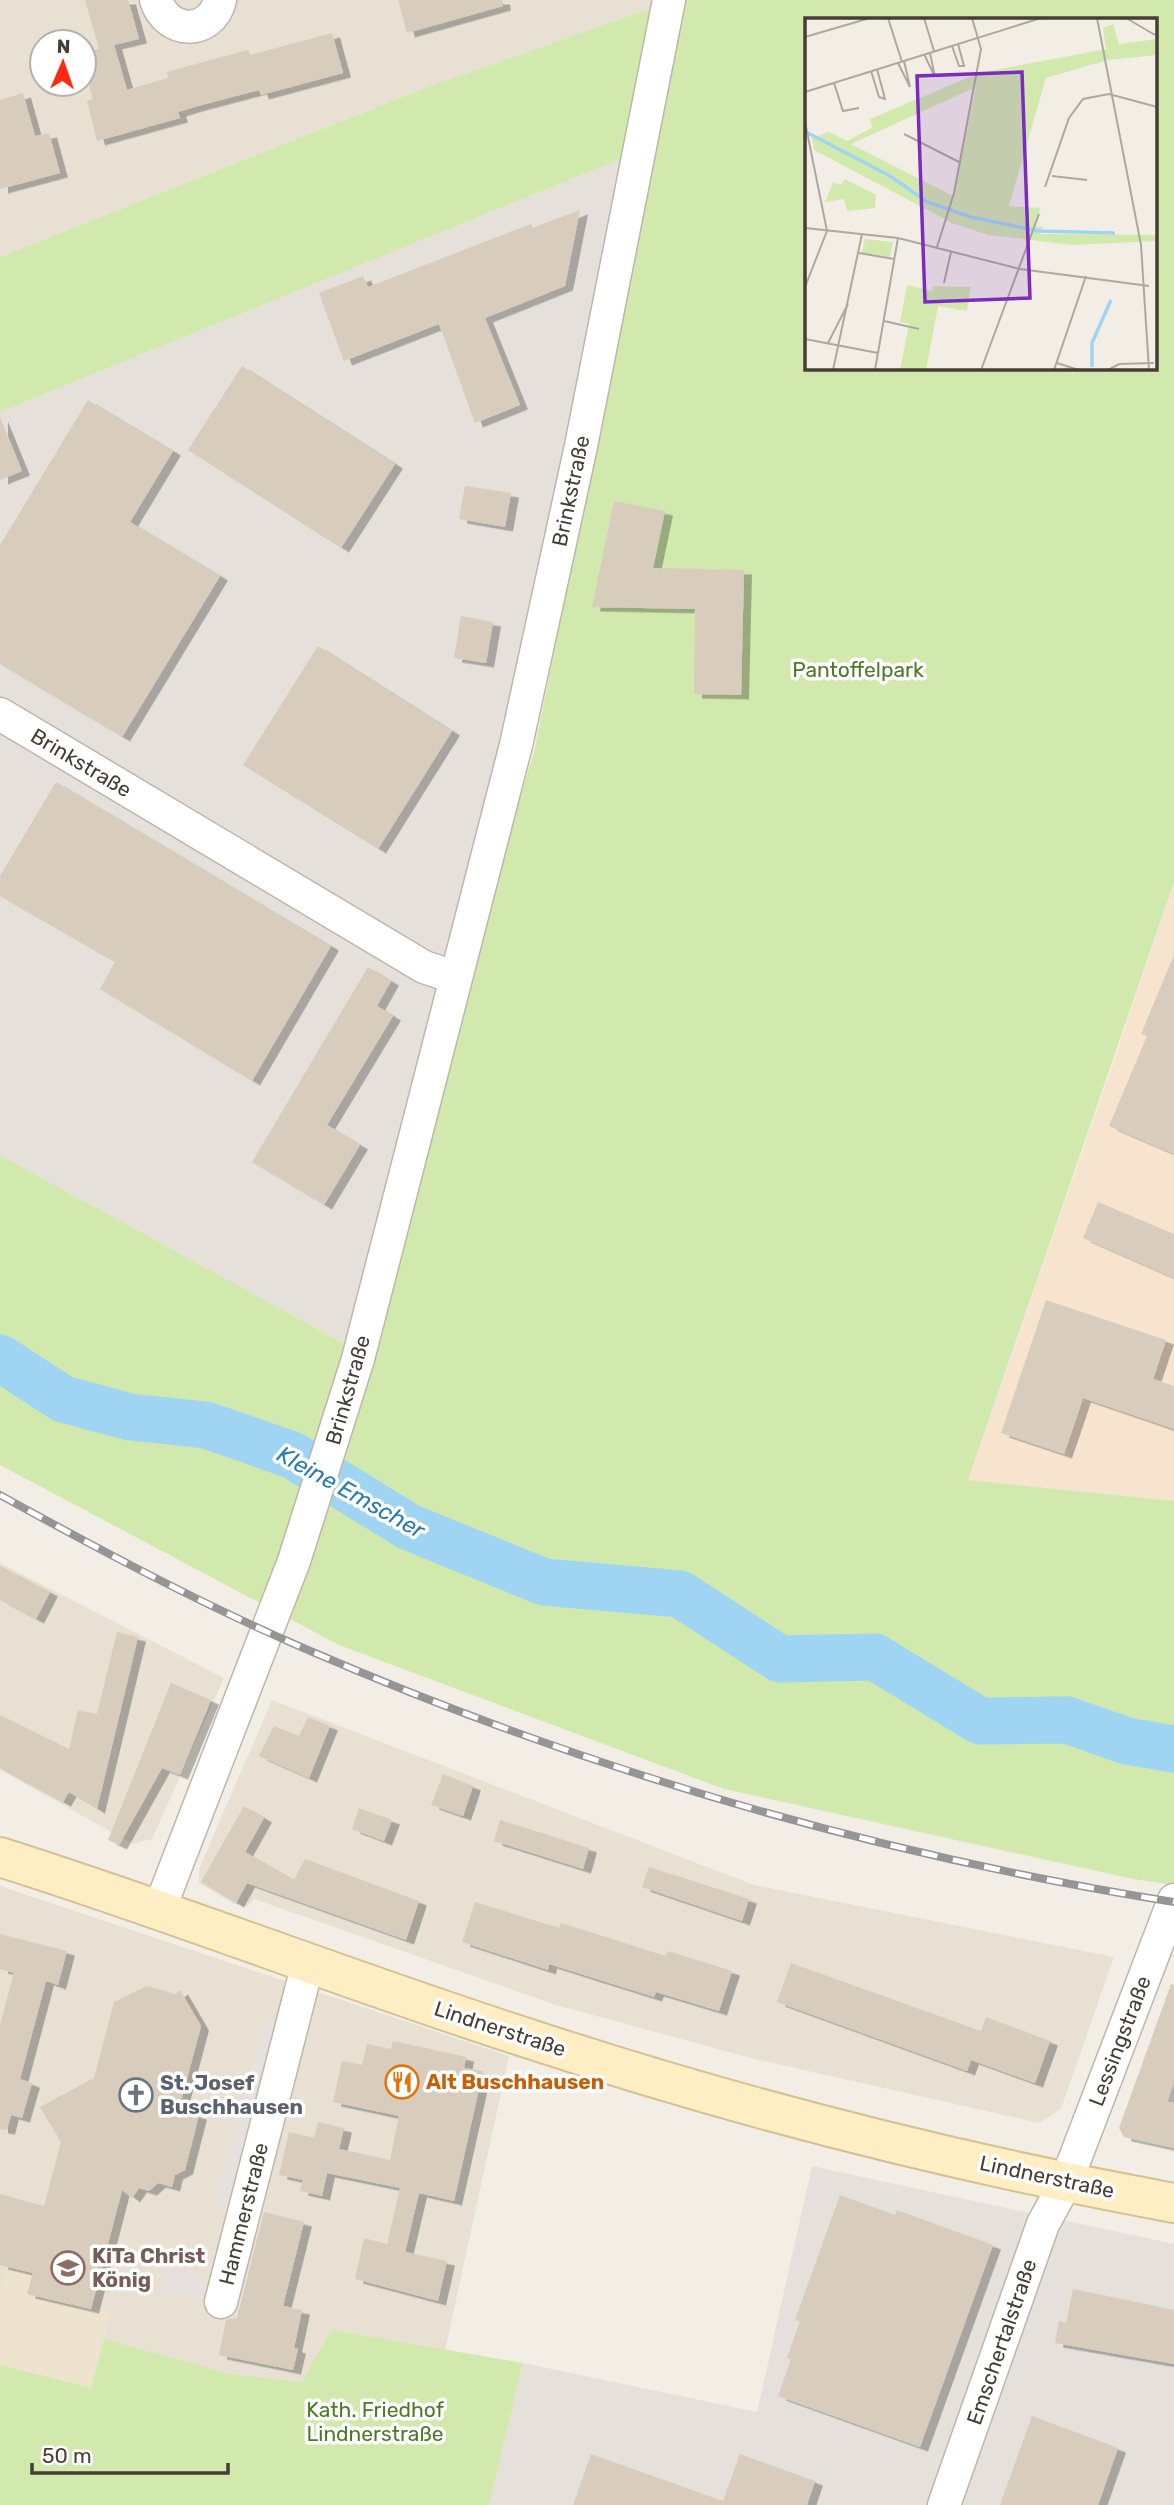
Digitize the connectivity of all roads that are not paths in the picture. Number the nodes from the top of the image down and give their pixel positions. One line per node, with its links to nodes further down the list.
1 (156, 0): 2 (street)
2 (220, 0)
3 (669, 0): 5 (street, Brinkstraße)
4 (0, 714): 5 (street, Brinkstraße)
5 (454, 977): 8 (street, Brinkstraße)
6 (0, 1857): 8 (street, Lindnerstraße)
7 (1174, 1900): 10 (street, Lessingstraße)
8 (159, 1910): 9 (street, Lindnerstraße)
9 (308, 1963): 10 (street, Lindnerstraße); 12 (street, Hammerstraße)
10 (1066, 2182): 11 (street, Lindnerstraße); 13 (street, Emschertalstraße)
11 (1174, 2203)
12 (221, 2302)
13 (944, 2505)

